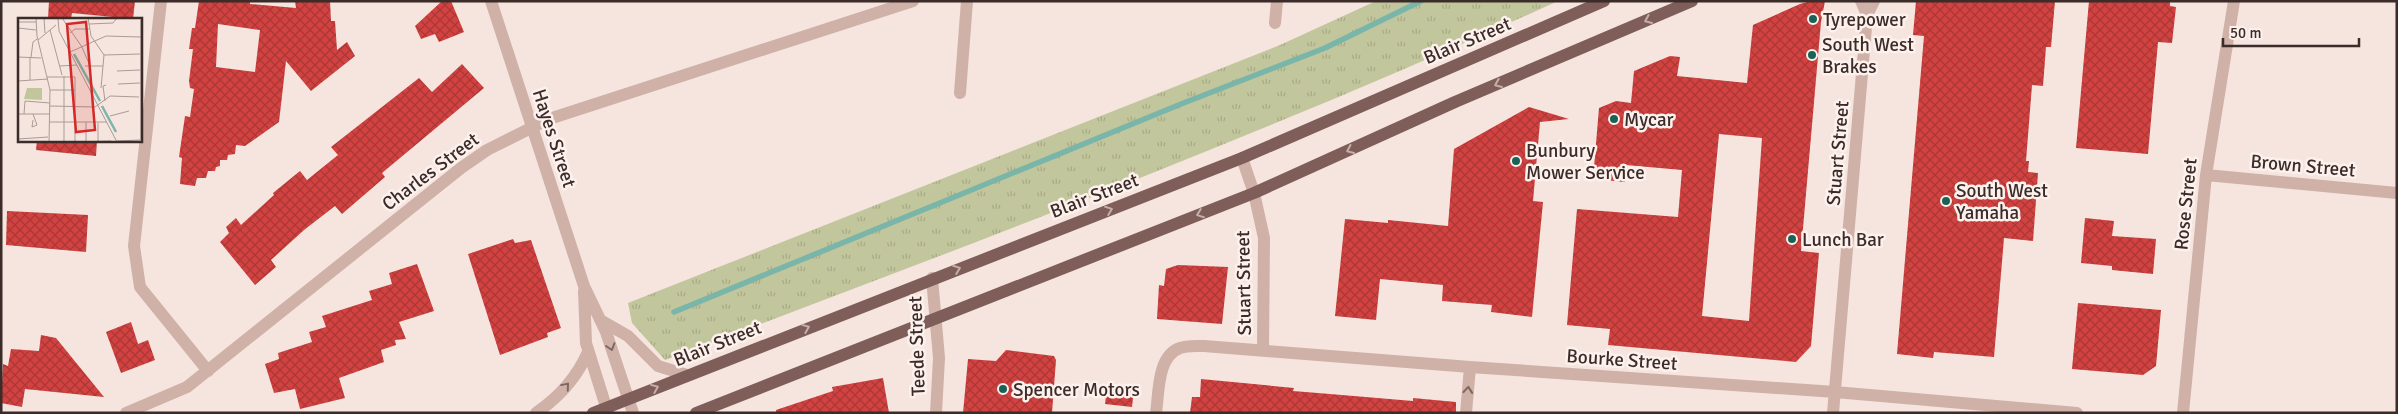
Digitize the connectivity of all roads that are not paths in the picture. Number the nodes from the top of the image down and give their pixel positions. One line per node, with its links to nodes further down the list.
1 (161, 1): 26 (street)
2 (491, 1): 14 (street, Hayes Street)
3 (913, 1): 14 (street, Charles Street)
4 (967, 1): 13 (street)
5 (1277, 1): 12 (street)
6 (1604, 1): 15 (main road, Blair Street)
7 (1692, 1): 17 (main road, one-way to 17)
8 (1861, 1): 11 (street, Stuart Street)
9 (1874, 1): 11 (street, Stuart Street)
10 (2234, 1): 16 (street, Rose Street)
11 (1867, 16): 28 (street, Stuart Street)
12 (1275, 23)
13 (960, 93)
14 (532, 128): 20 (street, Hayes Street); 26 (street, Charles Street)
15 (1242, 158): 17 (street, Stuart Street); 19 (main road, Blair Street, one-way to 15)
16 (2206, 175): 18 (street, Brown Street); 41 (street, Rose Street)
17 (1254, 193): 21 (main road, one-way to 21); 23 (street, Stuart Street)
18 (2397, 193)
19 (932, 278): 21 (street, Teede Street); 27 (main road, Blair Street, one-way to 19)
20 (584, 286): 22 (street, Hayes Street); 24 (street, Hayes Street)
21 (936, 317): 35 (main road); 36 (street, Teede Street)
22 (600, 320): 27 (street); 29 (street, Hayes Street, one-way to 29)
23 (1263, 349): 25 (street, Bourke Street); 37 (street, Bourke Street)
24 (588, 352): 30 (street, Hayes Street); 32 (street, one-way to 24)
25 (1470, 367): 28 (street, Bourke Street); 38 (street, one-way to 25)
26 (208, 371): 31 (street, Charles Street)
27 (687, 375): 29 (main road, Blair Street, one-way to 27)
28 (1835, 392): 39 (street, Stuart Street); 40 (street, Bourke Street)
29 (628, 399): 30 (main road, Blair Street); 34 (street, Hayes Street)
30 (607, 410): 33 (main road, Blair Street)
31 (126, 413)
32 (536, 413)
33 (593, 413)
34 (633, 413)
35 (696, 413)
36 (936, 413)
37 (1156, 413)
38 (1466, 413)
39 (1833, 413)
40 (2077, 413)
41 (2183, 413)

